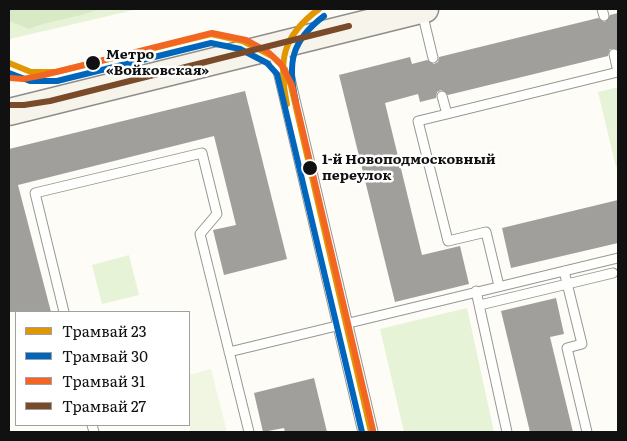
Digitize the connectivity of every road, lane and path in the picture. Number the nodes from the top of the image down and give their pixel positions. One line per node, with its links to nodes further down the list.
1 (423, 9): 2 (main road); 4 (lane)
2 (277, 45): 7 (main road); 17 (street)
3 (614, 54): 5 (lane)
4 (433, 58)
5 (618, 72): 8 (lane)
6 (442, 96): 8 (lane)
7 (9, 112)
8 (447, 114): 13 (lane)
9 (618, 258): 10 (lane)
10 (564, 271): 12 (lane); 13 (lane)
11 (613, 273): 12 (lane)
12 (568, 284): 15 (lane); 22 (lane)
13 (499, 286): 14 (lane)
14 (476, 291): 15 (lane); 17 (lane)
15 (480, 305): 21 (lane)
16 (64, 311): 18 (lane)
17 (343, 322): 18 (lane); 20 (street)
18 (229, 352): 19 (lane)
19 (249, 432)
20 (368, 432)
21 (507, 432)
22 (588, 432)

